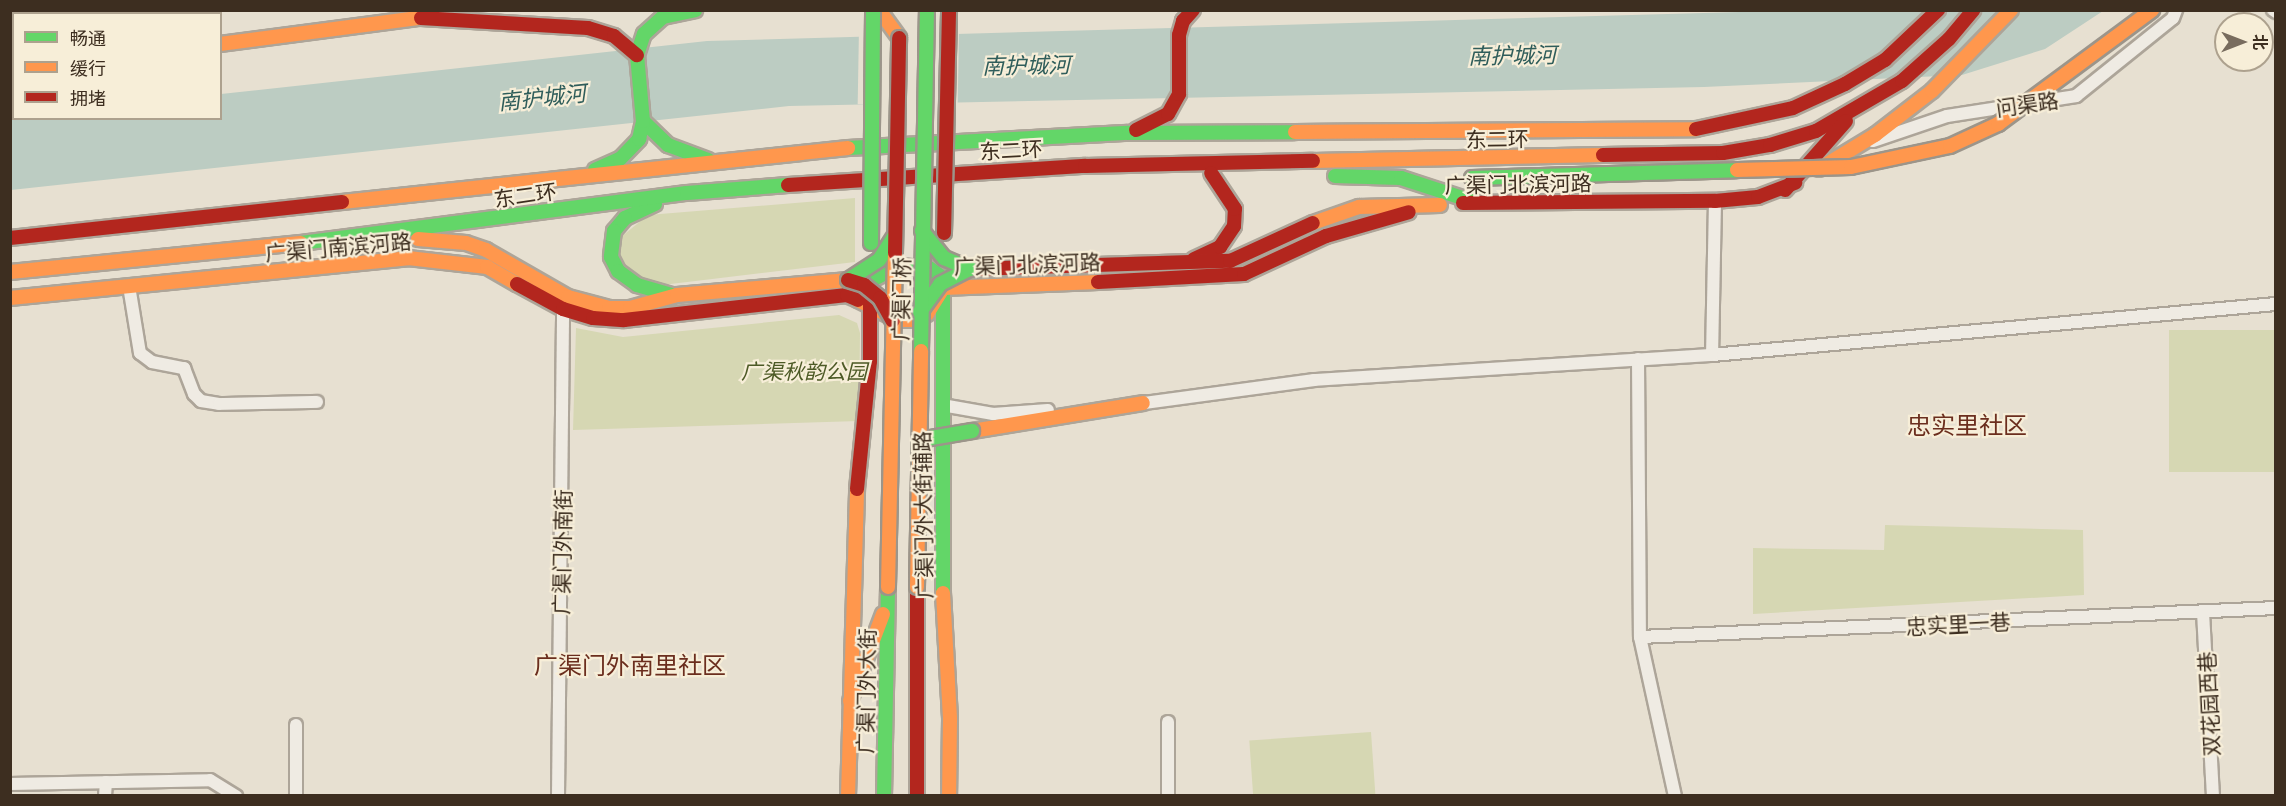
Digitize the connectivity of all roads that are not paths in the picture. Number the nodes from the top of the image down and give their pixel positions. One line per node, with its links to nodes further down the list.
1 (474, 10): 15 (main road)
2 (694, 10): 19 (main road)
3 (879, 10): 17 (main road)
4 (900, 10): 17 (main road, 广渠门桥)
5 (949, 10): 43 (main road, 广渠门外大街辅路, bridge)
6 (1193, 10): 16 (main road)
7 (1938, 10): 22 (main road, 东二环)
8 (1973, 10): 20 (main road, 东二环)
9 (2011, 10): 23 (main road, 广渠门北滨河路)
10 (2152, 10): 28 (main road, bridge)
11 (873, 11): 42 (main road, 广渠门桥, bridge)
12 (2177, 13): 23 (street, 问渠路)
13 (928, 14): 34 (main road, 广渠门桥, bridge)
14 (1171, 16): 16 (main road)
15 (421, 18): 18 (main road); 19 (main road)
16 (1179, 35): 22 (main road)
17 (899, 38): 36 (main road, 广渠门桥, bridge)
18 (222, 44)
19 (637, 55): 21 (main road)
20 (1855, 111): 25 (main road, 东二环); 29 (main road)
21 (643, 121): 24 (main road); 27 (main road)
22 (1129, 133): 24 (main road, 东二环)
23 (1852, 149): 29 (main road, 广渠门北滨河路)
24 (715, 162): 27 (main road, 东二环)
25 (1085, 166): 26 (main road); 30 (main road, 东二环)
26 (1211, 173): 28 (main road); 38 (main road)
27 (577, 178): 37 (main road, 东二环)
28 (1401, 178): 32 (main road)
29 (1785, 190): 31 (main road, 广渠门北滨河路)
30 (687, 193): 35 (main road, 东二环); 45 (main road)
31 (1715, 201): 32 (main road, 广渠门北滨河路); 52 (street)
32 (1475, 202): 33 (main road, 广渠门北滨河路)
33 (1440, 205): 38 (main road); 43 (main road, 广渠门北滨河路)
34 (922, 231): 39 (main road, bridge); 50 (main road, 广渠门桥, bridge)
35 (360, 237): 40 (main road, 东二环); 45 (main road)
36 (894, 237): 41 (main road, bridge); 51 (main road, 广渠门桥, bridge)
37 (10, 238)
38 (1179, 264): 39 (main road)
39 (970, 269): 50 (main road, bridge)
40 (10, 272)
41 (848, 280): 45 (main road); 51 (main road, bridge)
42 (870, 281): 43 (main road); 48 (main road)
43 (944, 283): 48 (main road); 56 (main road, 广渠门外大街辅路)
44 (129, 286): 46 (main road, 广渠门南滨河路); 49 (main road, 广渠门南滨河路); 54 (street)
45 (676, 295)
46 (10, 298)
47 (2276, 304): 52 (street)
48 (870, 305): 49 (main road, 广渠门南滨河路); 62 (main road)
49 (563, 309): 70 (street, 广渠门外南街)
50 (920, 312): 57 (main road, 广渠门桥, bridge)
51 (893, 321): 58 (main road, 广渠门桥, bridge)
52 (1712, 355): 53 (street)
53 (1638, 359): 55 (street); 61 (street)
54 (317, 402)
55 (1143, 403): 56 (street); 57 (main road, bridge)
56 (942, 405): 74 (main road, 广渠门外大街辅路)
57 (919, 440): 73 (main road, 广渠门桥, bridge)
58 (888, 594): 62 (main road); 72 (main road, 广渠门外大街)
59 (2276, 608): 60 (street, 忠实里一巷)
60 (2203, 612): 61 (street, 忠实里一巷); 77 (street, 双花园西巷)
61 (1640, 637): 76 (street)
62 (850, 701): 71 (main road)
63 (1168, 722): 75 (street)
64 (296, 725): 69 (street)
65 (106, 782): 66 (street); 67 (street); 68 (street)
66 (10, 784)
67 (105, 795)
68 (236, 795)
69 (296, 795)
70 (558, 795)
71 (848, 795)
72 (884, 795)
73 (917, 795)
74 (949, 795)
75 (1168, 795)
76 (1675, 795)
77 (2213, 795)

